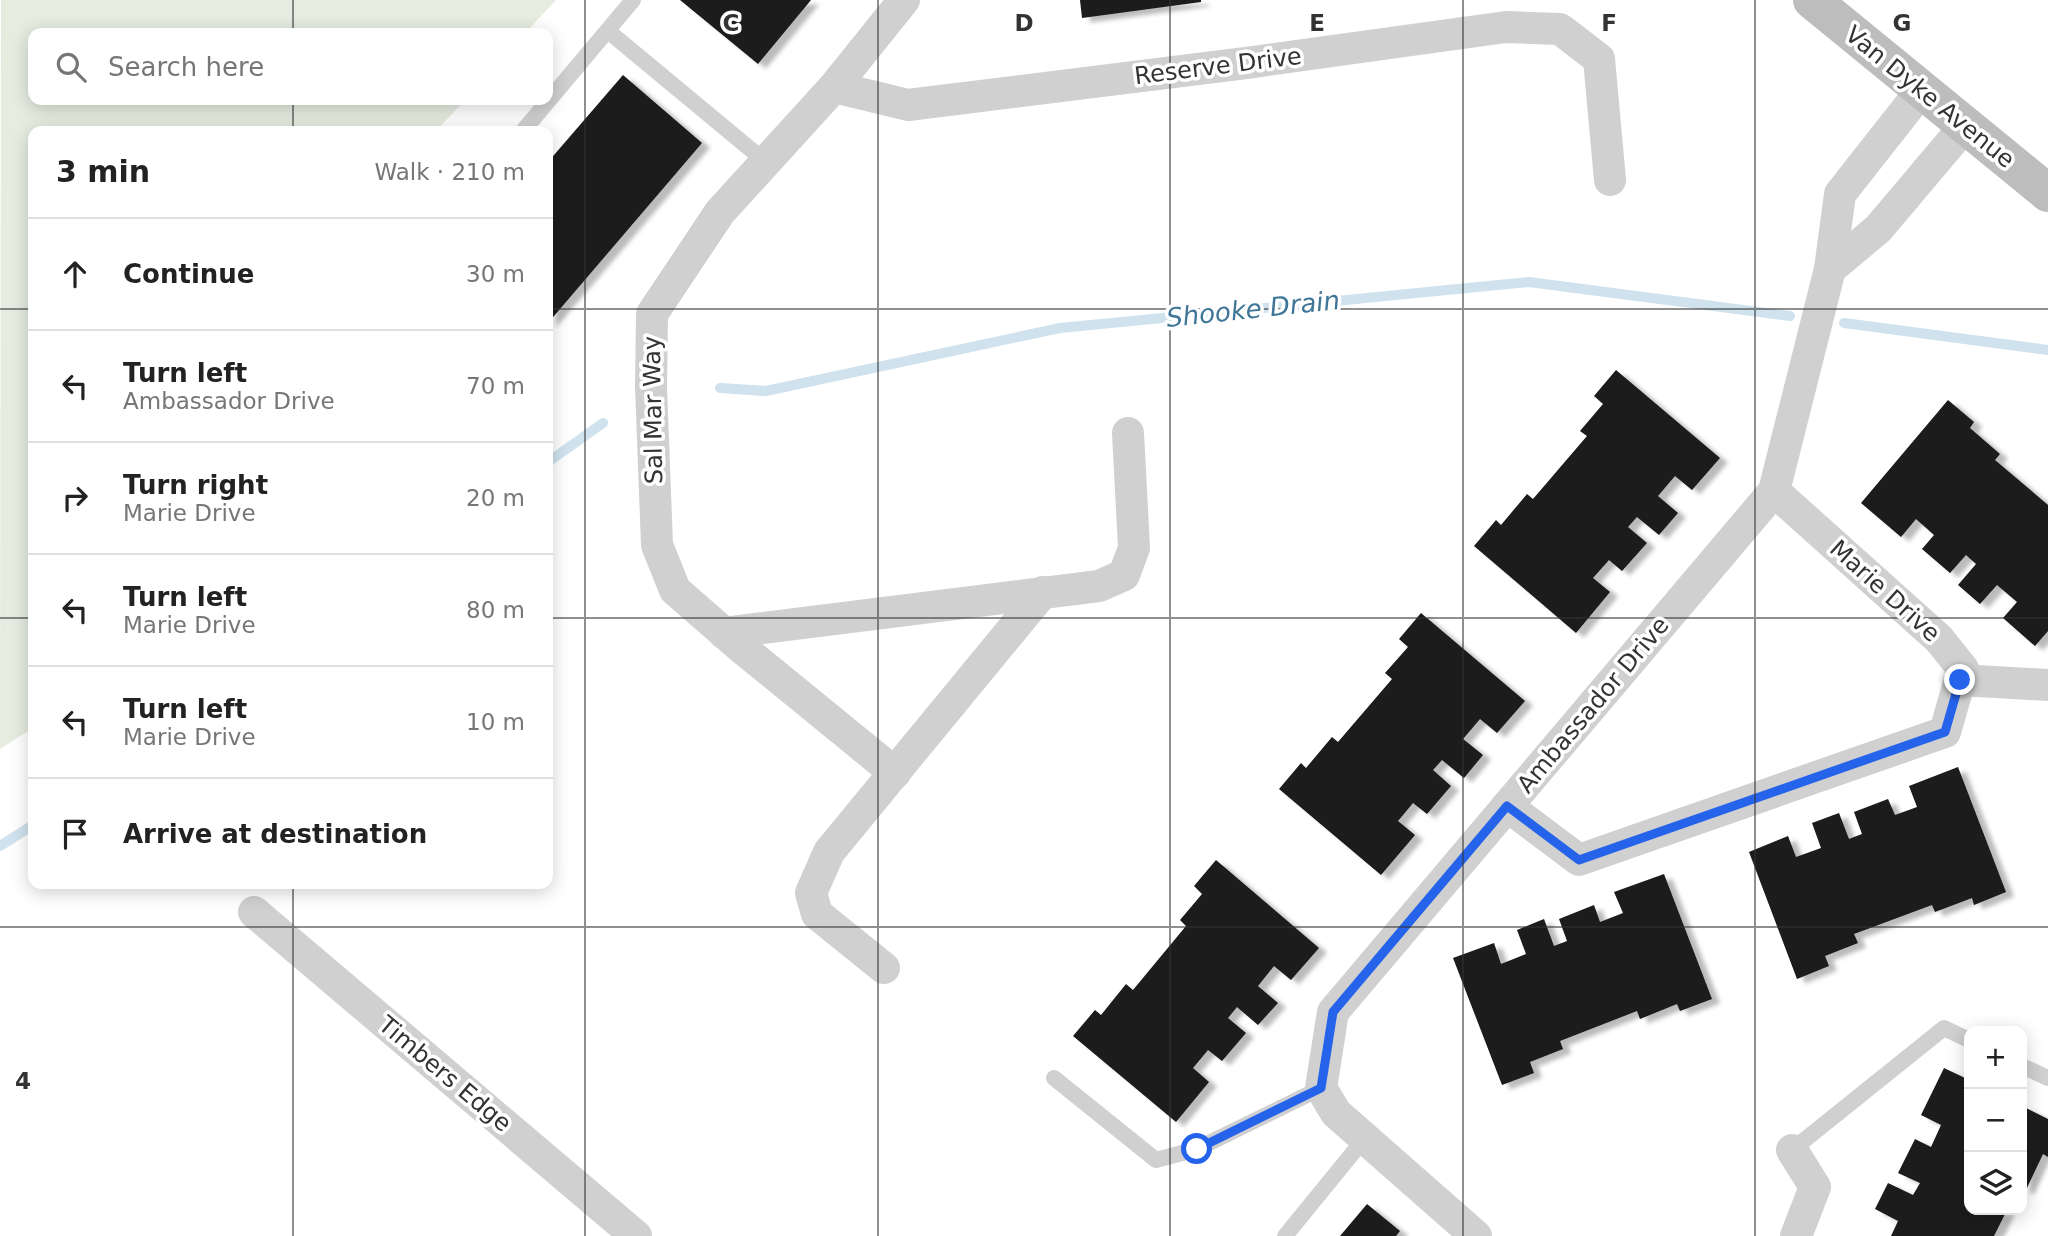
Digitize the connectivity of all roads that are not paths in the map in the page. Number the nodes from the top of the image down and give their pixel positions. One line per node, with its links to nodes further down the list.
1 (633, 0): 4 (lane)
2 (904, 0): 5 (street, Sal Mar Way)
3 (1812, 0): 6 (main road, Van Dyke Avenue)
4 (608, 31): 7 (lane); 11 (lane)
5 (834, 88): 11 (street, Sal Mar Way); 12 (street, Reserve Drive)
6 (1921, 91): 10 (main road, Van Dyke Avenue); 14 (street, Ambassador Drive)
7 (553, 96)
8 (545, 105): 9 (lane)
9 (527, 126)
10 (1965, 126): 13 (main road, Van Dyke Avenue); 14 (street)
11 (766, 162): 18 (street, Sal Mar Way)
12 (1610, 180)
13 (2048, 193)
14 (1830, 269): 16 (street, Ambassador Drive)
15 (1128, 433): 17 (street)
16 (1774, 491): 19 (street, Marie Drive); 22 (street, Ambassador Drive)
17 (1043, 593): 18 (street); 21 (street)
18 (724, 633): 21 (street, Sal Mar Way)
19 (1960, 680): 20 (street); 22 (street)
20 (2048, 685)
21 (895, 773): 24 (street)
22 (1507, 806): 29 (street, Ambassador Drive)
23 (254, 912): 32 (street, Timbers Edge)
24 (884, 968)
25 (1964, 1038): 31 (lane)
26 (2027, 1068): 28 (lane)
27 (1054, 1078): 29 (lane)
28 (2048, 1078)
29 (1329, 1100): 30 (street)
30 (1364, 1138): 33 (lane); 34 (street)
31 (1792, 1150): 35 (street)
32 (636, 1236)
33 (1285, 1236)
34 (1476, 1236)
35 (1797, 1236)

